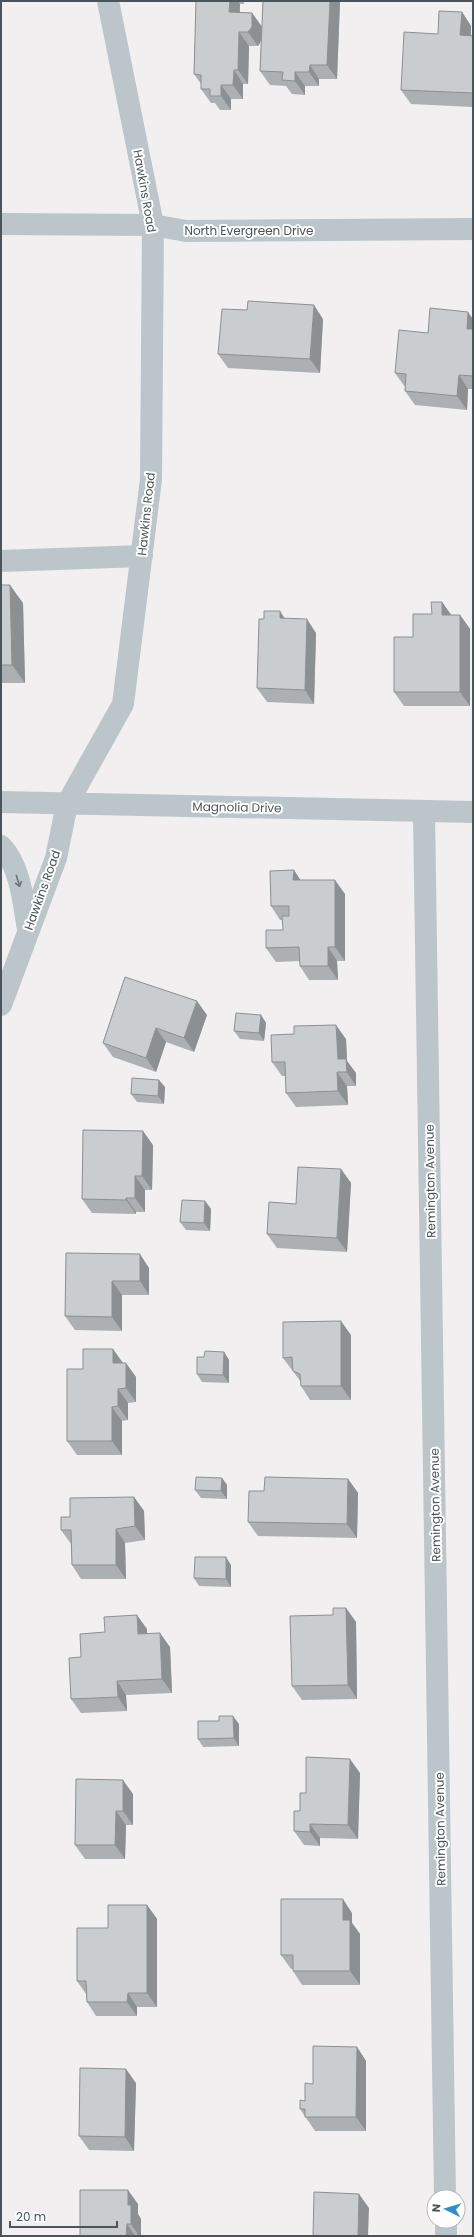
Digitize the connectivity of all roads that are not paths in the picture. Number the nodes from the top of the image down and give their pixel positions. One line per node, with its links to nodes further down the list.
1 (108, 1): 3 (street, Hawkins Road)
2 (1, 224): 3 (street, North Evergreen Drive)
3 (153, 225): 4 (street, North Evergreen Drive); 5 (street, Hawkins Road)
4 (473, 229)
5 (142, 556): 6 (street); 8 (street, Hawkins Road)
6 (1, 561)
7 (1, 802): 8 (street, Magnolia Drive)
8 (67, 804): 10 (street, Magnolia Drive); 12 (street, Hawkins Road)
9 (473, 812): 10 (street, Magnolia Drive)
10 (424, 813): 14 (street, Remington Avenue)
11 (1, 846): 12 (street, one-way to 12)
12 (28, 930): 13 (street, Hawkins Road)
13 (1, 1005)
14 (446, 2189)

